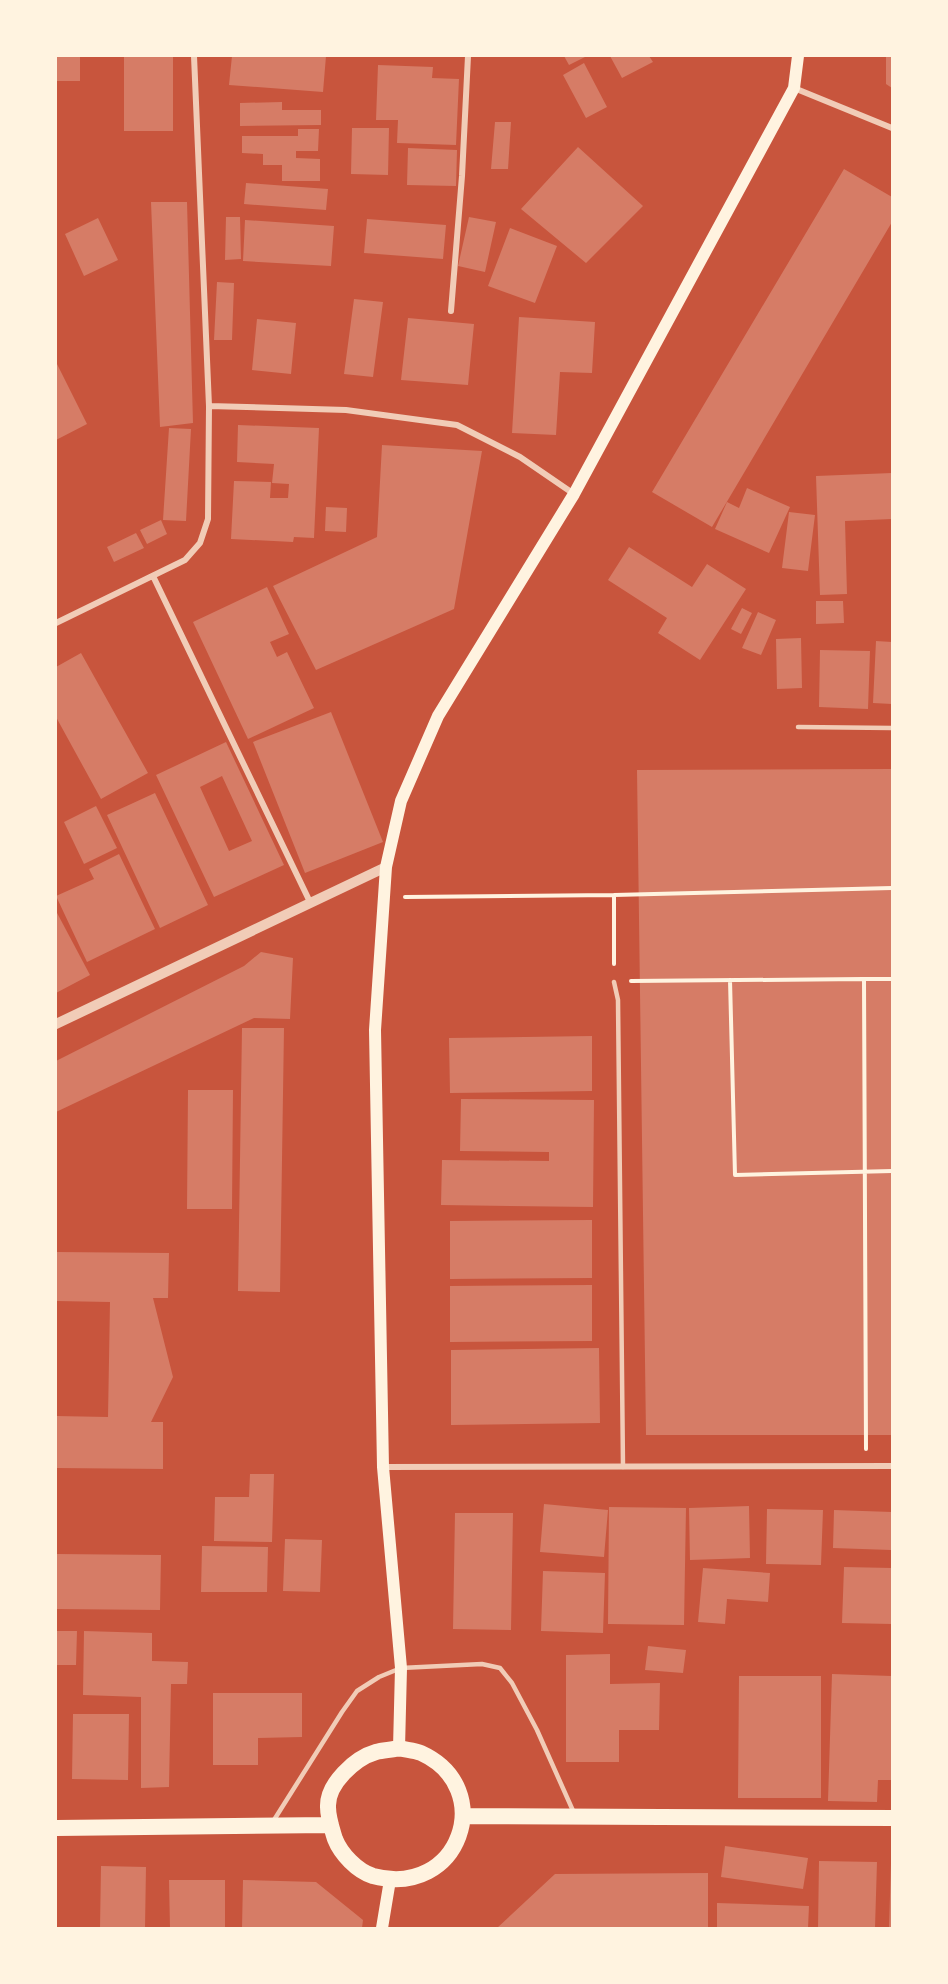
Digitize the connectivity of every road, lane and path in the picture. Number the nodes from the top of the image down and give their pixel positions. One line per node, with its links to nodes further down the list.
1 (194, 56): 7 (street)
2 (468, 56): 6 (street)
3 (798, 56): 4 (main road)
4 (794, 88): 5 (street); 8 (main road)
5 (892, 128)
6 (451, 310)
7 (209, 405): 8 (street); 9 (street)
8 (574, 494): 13 (main road)
9 (153, 576): 10 (street); 17 (street)
10 (56, 623)
11 (798, 727): 12 (lane)
12 (892, 728)
13 (386, 867): 16 (main road); 17 (street)
14 (892, 888): 15 (path)
15 (614, 895): 16 (path); 21 (path)
16 (383, 897): 27 (main road)
17 (310, 902): 22 (street)
18 (864, 979): 19 (path); 20 (path); 24 (path)
19 (892, 979)
20 (730, 981): 21 (path); 24 (path)
21 (614, 982): 28 (lane)
22 (56, 1024)
23 (892, 1170): 24 (path)
24 (865, 1171): 25 (path)
25 (866, 1466): 26 (street); 28 (street)
26 (892, 1466)
27 (383, 1467): 28 (street); 29 (main road)
28 (624, 1467)
29 (401, 1668): 30 (main road); 31 (lane); 34 (lane)
30 (399, 1749): 32 (highway); 35 (highway)
31 (576, 1815): 32 (highway); 33 (highway)
32 (463, 1816): 37 (highway)
33 (892, 1818)
34 (271, 1825): 35 (highway); 36 (highway)
35 (331, 1825): 37 (highway)
36 (56, 1828)
37 (390, 1880): 38 (main road)
38 (382, 1929)

